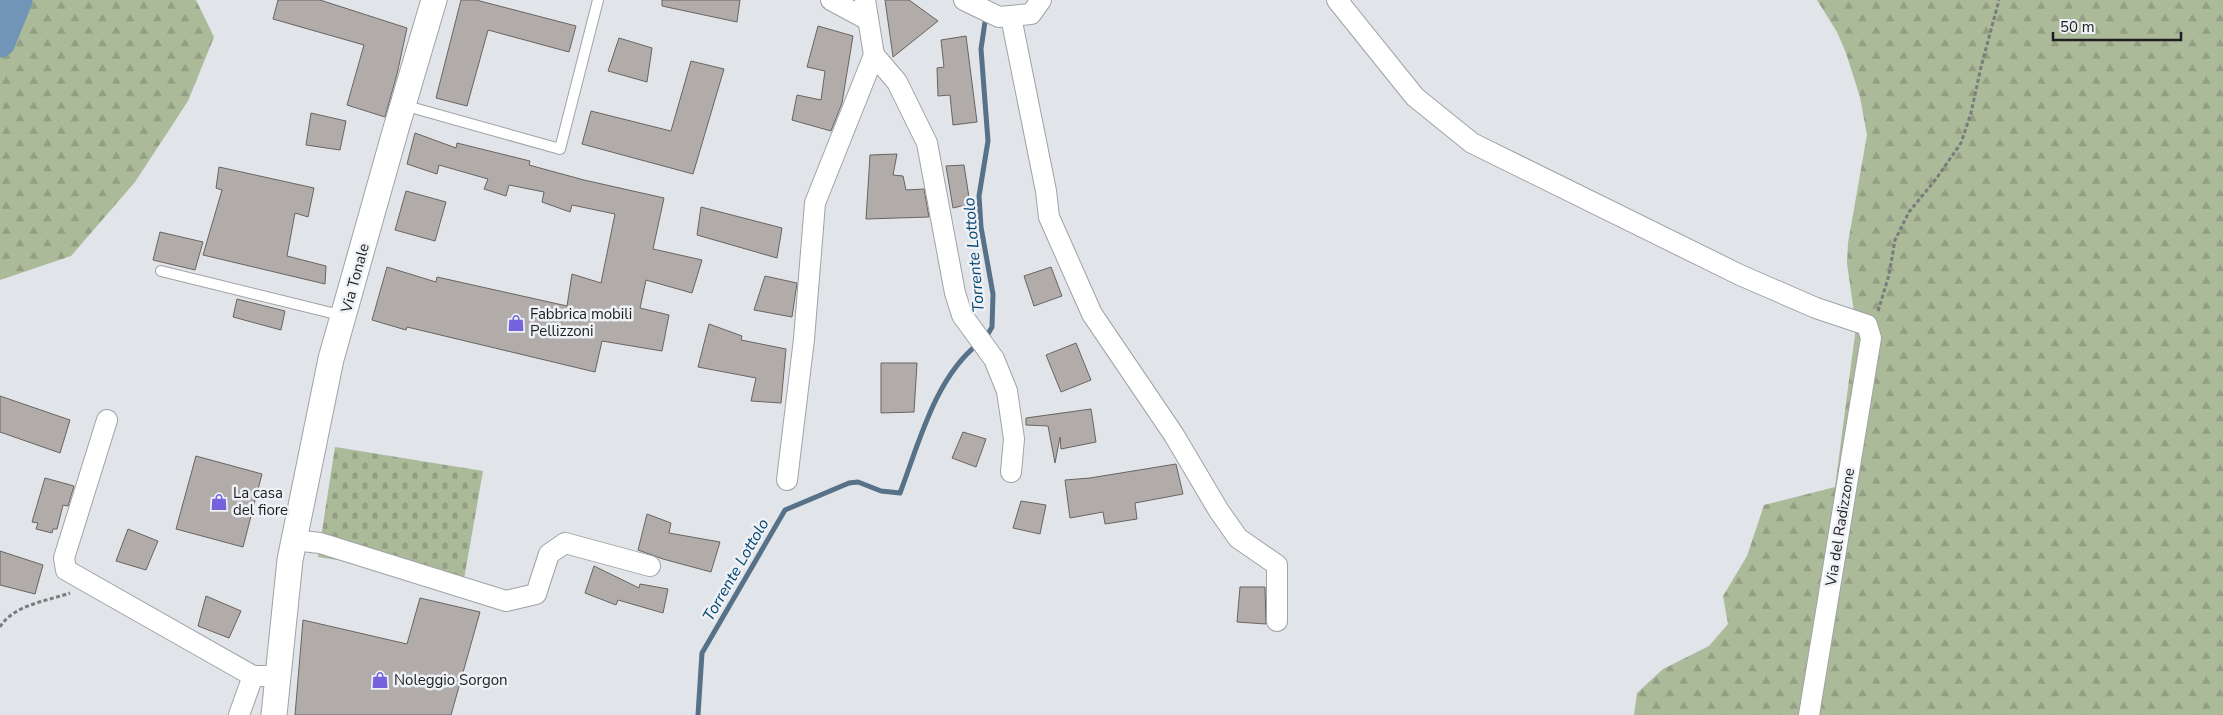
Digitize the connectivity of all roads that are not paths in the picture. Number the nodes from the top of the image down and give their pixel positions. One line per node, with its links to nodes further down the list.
1 (434, 0): 11 (street, Via Tonale)
2 (598, 0): 11 (lane)
3 (831, 0): 9 (street)
4 (866, 0): 9 (street)
5 (1041, 0): 8 (street)
6 (1337, 0): 24 (street, Via del Radizzone)
7 (971, 3): 8 (street)
8 (1005, 17): 19 (street)
9 (868, 20): 10 (street)
10 (874, 55): 15 (street); 16 (street)
11 (403, 105): 13 (street, Via Tonale)
12 (161, 271): 13 (lane)
13 (345, 316): 17 (street, Via Tonale)
14 (107, 420): 20 (street)
15 (1011, 472)
16 (787, 480)
17 (292, 550): 18 (street); 21 (street, Via Tonale)
18 (650, 566)
19 (1276, 621)
20 (253, 676): 21 (street); 22 (street)
21 (278, 676): 23 (street, Via Tonale)
22 (239, 715)
23 (274, 715)
24 (1809, 715)

